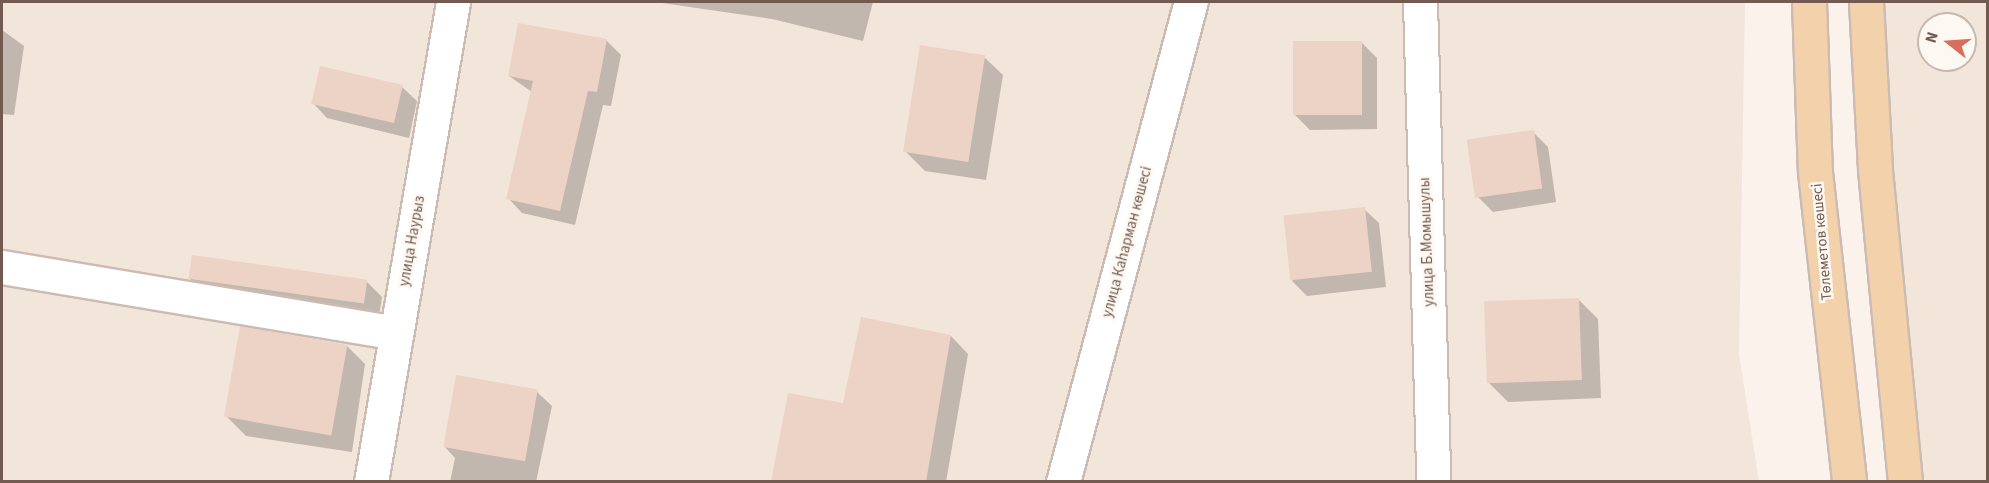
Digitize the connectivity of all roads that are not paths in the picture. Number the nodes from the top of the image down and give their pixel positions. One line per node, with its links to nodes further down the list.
1 (453, 2): 7 (street, улица Наурыз)
2 (1191, 2): 9 (street, улица Каһарман көшесі)
3 (1420, 2): 10 (street, улица Б.Момышулы)
4 (1809, 2): 11 (main road, Төлеметов көшесі)
5 (1866, 2): 12 (main road)
6 (2, 267): 7 (street)
7 (396, 333): 8 (street, улица Наурыз)
8 (371, 482)
9 (1063, 482)
10 (1433, 482)
11 (1849, 482)
12 (1905, 482)

